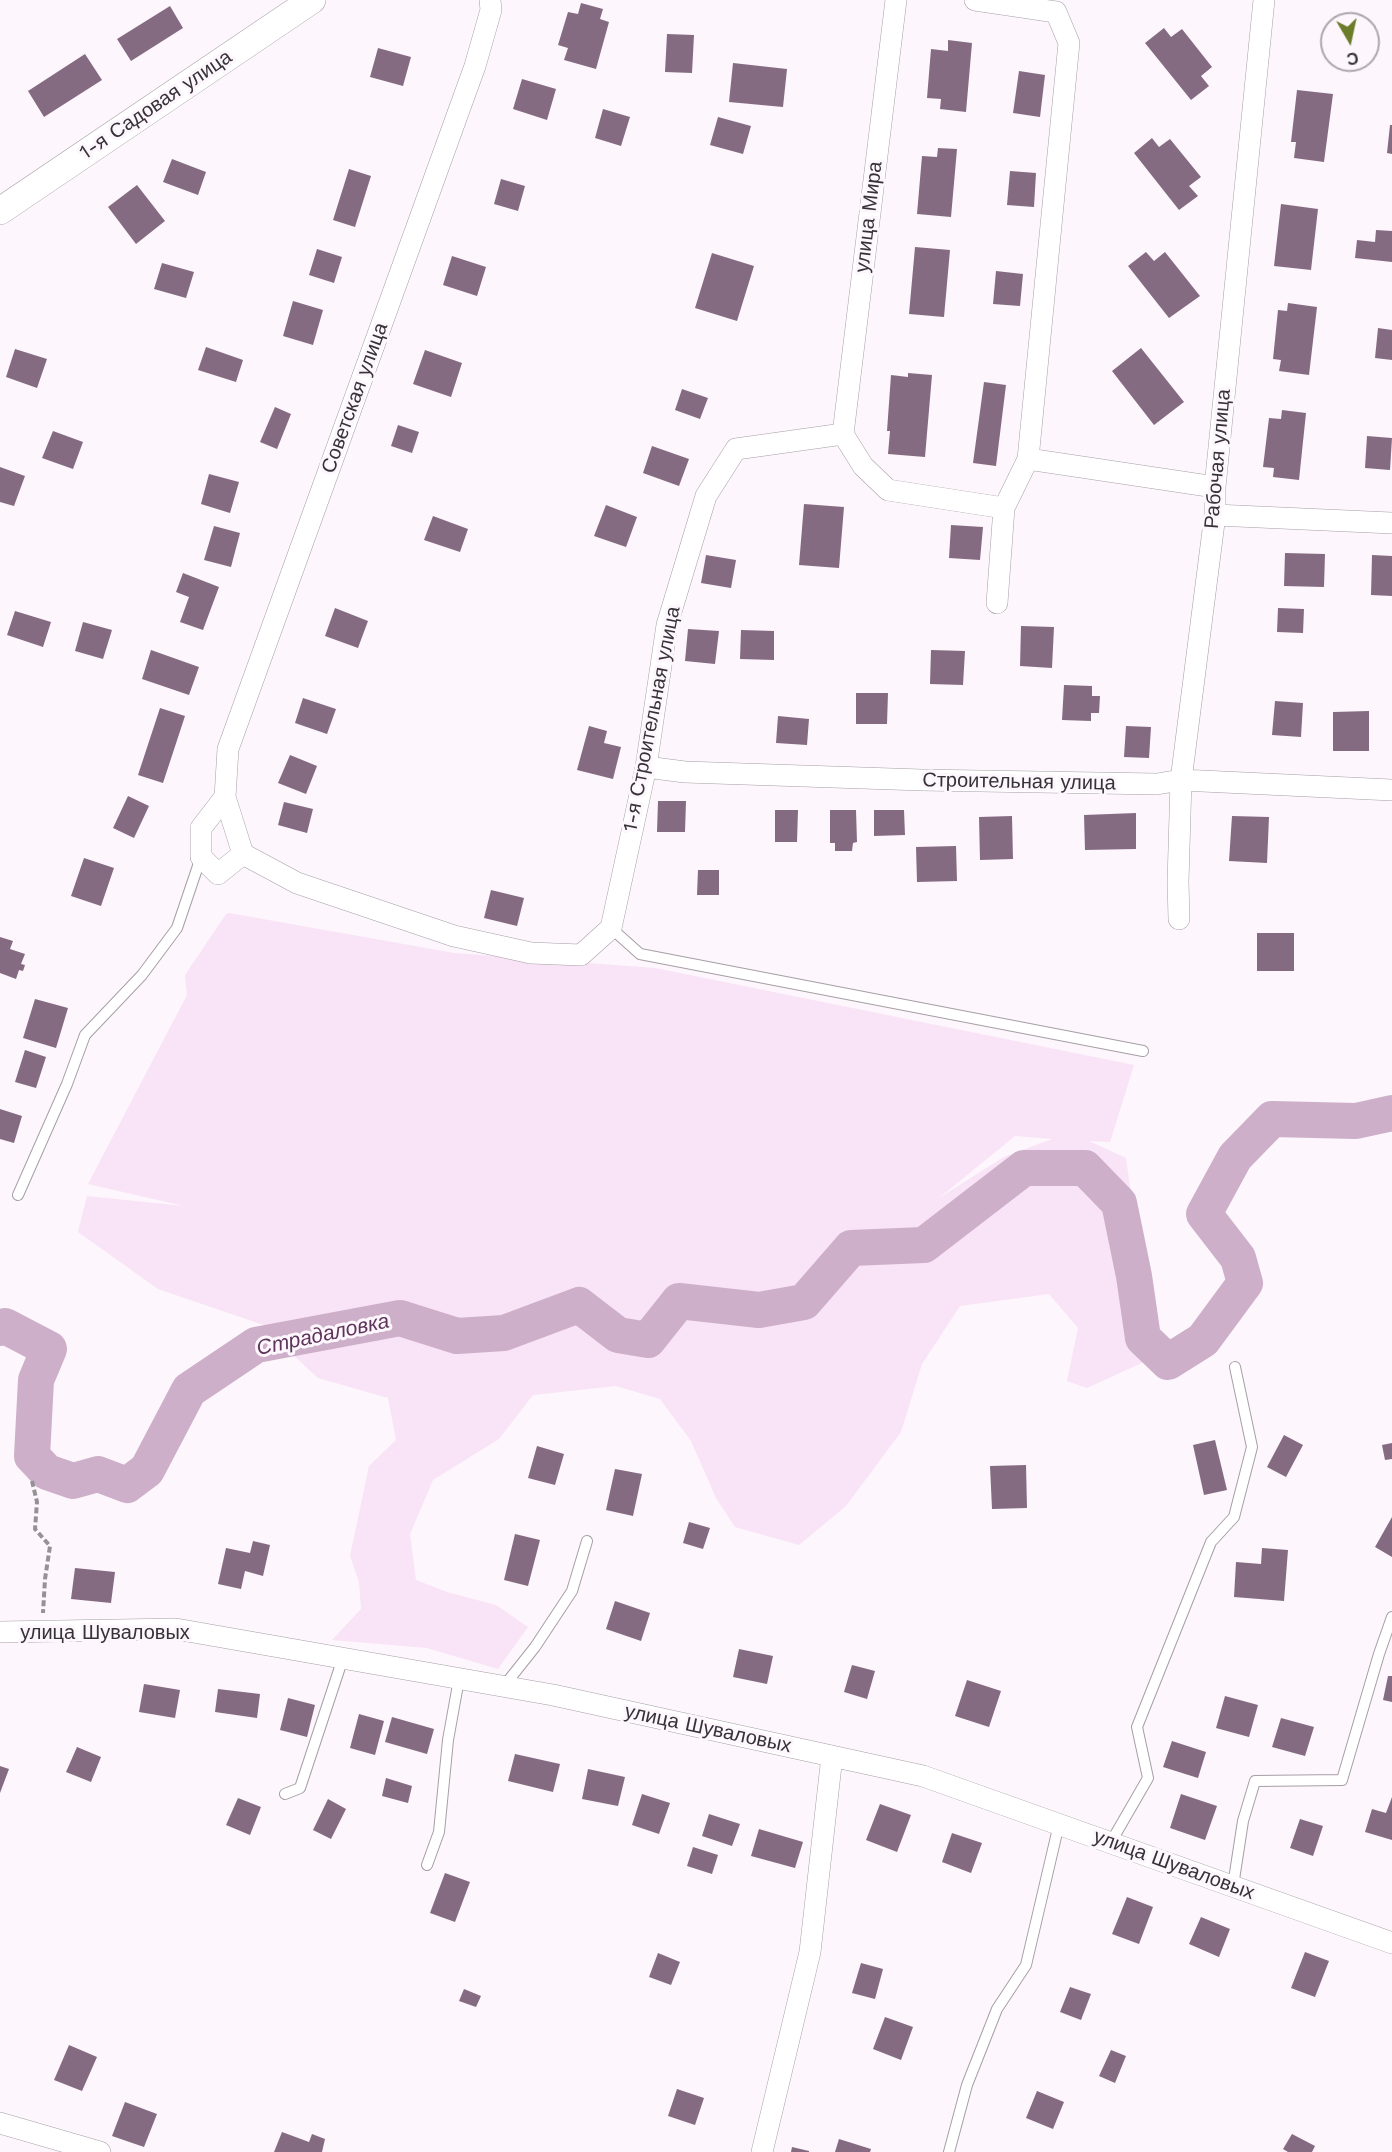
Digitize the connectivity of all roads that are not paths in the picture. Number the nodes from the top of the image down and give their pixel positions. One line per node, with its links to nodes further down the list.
1 (312, 0): 6 (street, 1-я Садовая улица)
2 (490, 0): 17 (street, Советская улица)
3 (896, 0): 7 (street, улица Мира)
4 (975, 0): 8 (street)
5 (1264, 0): 9 (street, Рабочая улица)
6 (0, 211)
7 (843, 434): 10 (street); 14 (street, 1-я Строительная улица)
8 (1028, 459): 9 (street); 10 (street)
9 (1215, 487): 11 (street, Рабочая улица)
10 (1004, 508): 13 (street)
11 (1215, 515): 12 (street); 15 (street, Рабочая улица)
12 (1392, 524)
13 (997, 603)
14 (645, 767): 15 (street, Строительная улица); 21 (street, 1-я Строительная улица)
15 (1181, 780): 16 (street, Строительная улица); 20 (street, Рабочая улица)
16 (1392, 790)
17 (225, 797): 18 (street, Советская улица); 19 (street)
18 (243, 854): 19 (street); 21 (street)
19 (201, 857): 23 (lane)
20 (1179, 919)
21 (611, 928): 22 (lane)
22 (1143, 1051)
23 (18, 1195)
24 (1235, 1367): 34 (lane)
25 (587, 1541): 30 (lane)
26 (1392, 1617): 36 (lane)
27 (0, 1632): 28 (street, улица Шуваловых)
28 (343, 1658): 29 (street, улица Шуваловых); 32 (lane)
29 (459, 1679): 30 (street, улица Шуваловых); 35 (lane)
30 (503, 1686): 31 (street, улица Шуваловых)
31 (832, 1756): 33 (street, улица Шуваловых); 40 (street)
32 (285, 1794)
33 (1059, 1824): 34 (street, улица Шуваловых); 41 (lane)
34 (1110, 1842): 36 (street, улица Шуваловых)
35 (427, 1865)
36 (1233, 1886): 37 (street, улица Шуваловых)
37 (1392, 1942)
38 (0, 2123): 39 (street)
39 (100, 2152)
40 (762, 2152)
41 (949, 2152)

